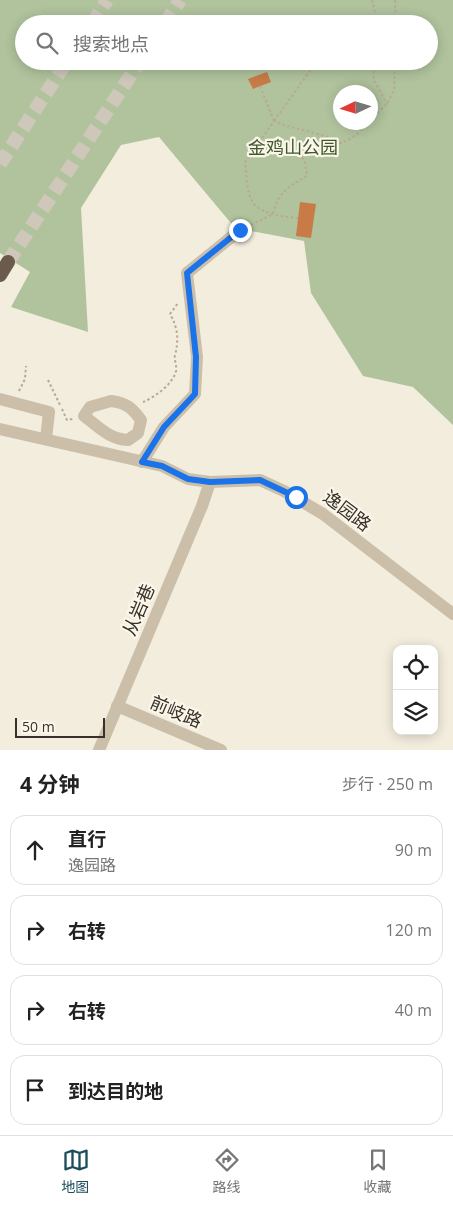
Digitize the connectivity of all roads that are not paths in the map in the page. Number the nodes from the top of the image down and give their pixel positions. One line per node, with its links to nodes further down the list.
1 (240, 230): 8 (street)
2 (8, 262): 3 (highway)
3 (0, 274)
4 (0, 399): 7 (street)
5 (134, 410): 5 (street)
6 (0, 429): 7 (street, 逸园路)
7 (46, 439): 8 (street, 逸园路)
8 (142, 462): 9 (street, 逸园路)
9 (210, 482): 10 (street, 逸园路); 11 (street, 从岩巷)
10 (453, 614)
11 (118, 706): 12 (street, 从岩巷); 13 (street, 前岐路)
12 (99, 750)
13 (221, 750)

